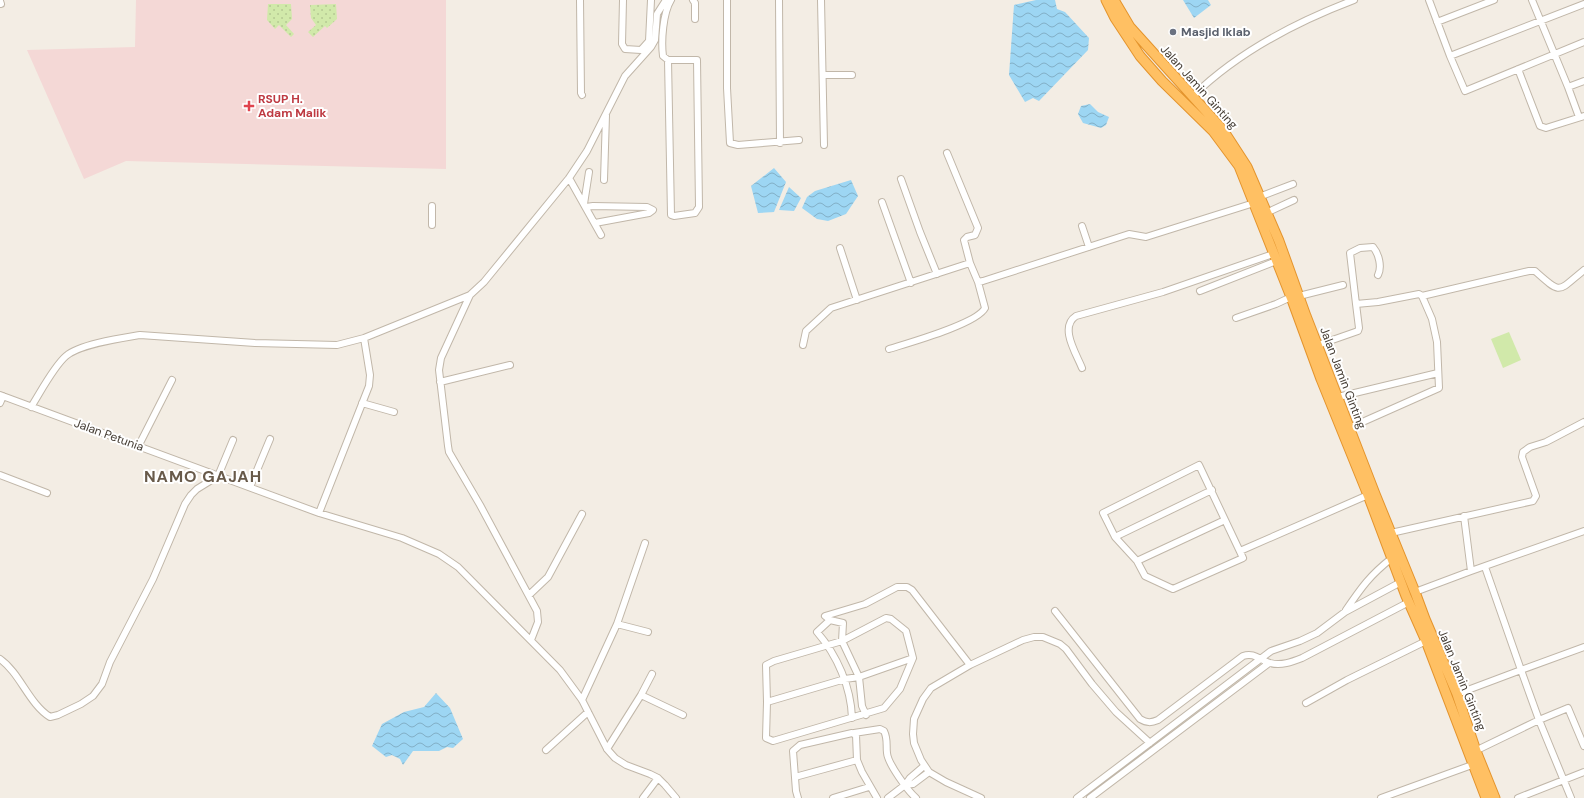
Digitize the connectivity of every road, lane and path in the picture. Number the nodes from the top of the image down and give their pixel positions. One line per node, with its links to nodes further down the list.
1 (580, 0): 30 (street)
2 (623, 0): 3 (street)
3 (651, 0)
4 (666, 0): 31 (street)
5 (672, 0): 23 (street)
6 (693, 0): 17 (street)
7 (727, 0): 34 (street)
8 (779, 0): 34 (street)
9 (821, 0): 25 (street)
10 (1106, 0): 42 (highway, Jalan Jamin Ginting)
11 (1114, 0): 29 (highway, Jalan Jamin Ginting)
12 (1354, 0): 29 (street)
13 (1429, 0): 19 (street)
14 (1494, 0): 19 (street)
15 (1532, 0): 18 (street)
16 (1584, 4): 18 (street)
17 (695, 19)
18 (1540, 21): 21 (street); 22 (street)
19 (1437, 22): 22 (street)
20 (1584, 42): 21 (street)
21 (1553, 54): 24 (street); 28 (street)
22 (1450, 56): 24 (street)
23 (668, 60): 23 (street)
24 (1518, 69): 32 (street)
25 (823, 75): 26 (street); 35 (street)
26 (852, 75)
27 (1584, 81): 28 (street)
28 (1568, 87): 32 (street)
29 (1190, 94): 42 (highway, Jalan Jamin Ginting)
30 (582, 96)
31 (606, 114): 38 (street); 40 (street)
32 (1581, 116)
33 (799, 140): 34 (street)
34 (780, 143)
35 (824, 145)
36 (947, 153): 55 (street)
37 (589, 172): 46 (street)
38 (569, 178): 46 (street); 63 (street)
39 (901, 179): 57 (street)
40 (604, 180)
41 (1293, 184): 42 (street)
42 (1257, 200): 47 (highway, Jalan Jamin Ginting); 52 (street); 54 (highway, Jalan Jamin Ginting)
43 (1294, 200): 47 (street)
44 (882, 202): 60 (street)
45 (432, 206): 49 (street)
46 (585, 206): 48 (street); 48 (street)
47 (1266, 213): 54 (highway, Jalan Jamin Ginting)
48 (595, 222): 51 (street)
49 (432, 225)
50 (1082, 226): 52 (street)
51 (601, 235)
52 (1089, 247): 59 (street)
53 (840, 248): 66 (street)
54 (1278, 258): 62 (street); 64 (highway, Jalan Jamin Ginting); 74 (street)
55 (970, 263): 57 (street); 59 (street)
56 (1584, 270): 65 (street)
57 (938, 274): 60 (street)
58 (1378, 275): 67 (street)
59 (978, 282): 72 (street)
60 (910, 283): 66 (street)
61 (1343, 285): 64 (street)
62 (1200, 291)
63 (470, 295): 69 (street); 77 (street)
64 (1295, 296): 68 (street); 71 (highway, Jalan Jamin Ginting); 94 (highway, Jalan Jamin Ginting)
65 (1422, 296): 67 (street); 75 (street)
66 (857, 300): 70 (street)
67 (1356, 304): 71 (street)
68 (1236, 318)
69 (364, 338): 80 (street); 82 (street)
70 (803, 345)
71 (1318, 345): 79 (highway, Jalan Jamin Ginting)
72 (889, 350)
73 (510, 365): 77 (street)
74 (1082, 368)
75 (1438, 373): 79 (street); 85 (street)
76 (172, 380): 88 (street)
77 (440, 382): 110 (street)
78 (2, 395): 81 (street); 82 (street, Jalan Petunia)
79 (1338, 397): 85 (highway, Jalan Jamin Ginting)
80 (362, 403): 83 (street); 95 (street)
81 (0, 404)
82 (31, 407): 88 (street, Jalan Petunia)
83 (394, 412)
84 (1584, 422): 97 (street)
85 (1349, 428): 100 (highway, Jalan Jamin Ginting)
86 (270, 439): 91 (street)
87 (233, 440): 90 (street)
88 (139, 445): 90 (street, Jalan Petunia)
89 (0, 475): 93 (street)
90 (218, 476): 91 (street, Jalan Petunia); 123 (street)
91 (250, 487): 95 (street, Jalan Petunia)
92 (1212, 490): 98 (street); 101 (street); 101 (street)
93 (47, 493)
94 (1368, 494): 103 (street); 104 (highway, Jalan Jamin Ginting)
95 (319, 513): 117 (street, Jalan Petunia)
96 (582, 514): 110 (street)
97 (1464, 516): 100 (street); 107 (street)
98 (1225, 520): 103 (street); 105 (street)
99 (1584, 531): 106 (street)
100 (1391, 533): 109 (highway, Jalan Jamin Ginting)
101 (1115, 538): 105 (street)
102 (645, 543): 115 (street)
103 (1240, 551): 105 (street)
104 (1392, 558): 108 (highway, Jalan Jamin Ginting); 113 (street)
105 (1137, 561)
106 (1485, 567): 107 (street); 127 (street)
107 (1471, 571): 109 (street)
108 (1401, 582): 111 (highway, Jalan Jamin Ginting); 113 (street)
109 (1415, 592): 131 (highway, Jalan Jamin Ginting)
110 (529, 595): 117 (street)
111 (1409, 602): 119 (highway, Jalan Jamin Ginting); 125 (street)
112 (1055, 611): 124 (street)
113 (1345, 612): 124 (street)
114 (830, 620): 118 (street); 120 (street); 126 (street)
115 (618, 624): 116 (street); 133 (street)
116 (648, 632)
117 (531, 640): 133 (street, Jalan Petunia)
118 (842, 641): 120 (street); 122 (street); 129 (street)
119 (1426, 641): 135 (street); 146 (highway, Jalan Jamin Ginting)
120 (828, 644): 130 (street); 134 (street)
121 (1584, 647): 127 (street)
122 (913, 658): 129 (street); 138 (street)
123 (0, 659)
124 (1261, 659): 125 (street); 142 (street)
125 (1269, 663): 167 (street)
126 (970, 665): 142 (street); 149 (street)
127 (1521, 670): 131 (street); 140 (street)
128 (652, 674): 132 (street)
129 (859, 677): 130 (street); 138 (street)
130 (844, 679): 134 (street); 139 (street)
131 (1457, 694): 146 (highway, Jalan Jamin Ginting)
132 (641, 695): 137 (street); 144 (street)
133 (582, 700): 136 (street, Jalan Petunia)
134 (767, 702): 139 (street)
135 (1306, 703)
136 (588, 712): 144 (street, Jalan Petunia); 145 (street)
137 (683, 715)
138 (866, 715): 139 (street)
139 (852, 718)
140 (1539, 720): 143 (street); 146 (street); 154 (street)
141 (854, 733): 147 (street); 152 (street); 155 (street)
142 (1150, 742): 166 (street)
143 (1584, 746)
144 (607, 749): 153 (street)
145 (546, 750)
146 (1472, 752): 148 (highway, Jalan Jamin Ginting); 170 (highway, Jalan Jamin Ginting)
147 (857, 760): 152 (street); 156 (street)
148 (1472, 765): 168 (street); 169 (highway, Jalan Jamin Ginting)
149 (924, 766): 150 (street); 155 (street)
150 (929, 772): 155 (street); 165 (street)
151 (1584, 772): 154 (street)
152 (795, 777): 160 (street)
153 (658, 778): 158 (street); 159 (street)
154 (1563, 780): 171 (street); 172 (street)
155 (905, 785): 163 (street); 164 (street)
156 (869, 787): 157 (street); 162 (street)
157 (840, 797): 161 (street)
158 (643, 798)
159 (676, 798)
160 (798, 798)
161 (832, 798)
162 (877, 798)
163 (888, 798)
164 (916, 798)
165 (981, 798)
166 (1077, 798)
167 (1090, 798)
168 (1381, 798)
169 (1486, 798)
170 (1495, 798)
171 (1518, 798)
172 (1571, 798)

